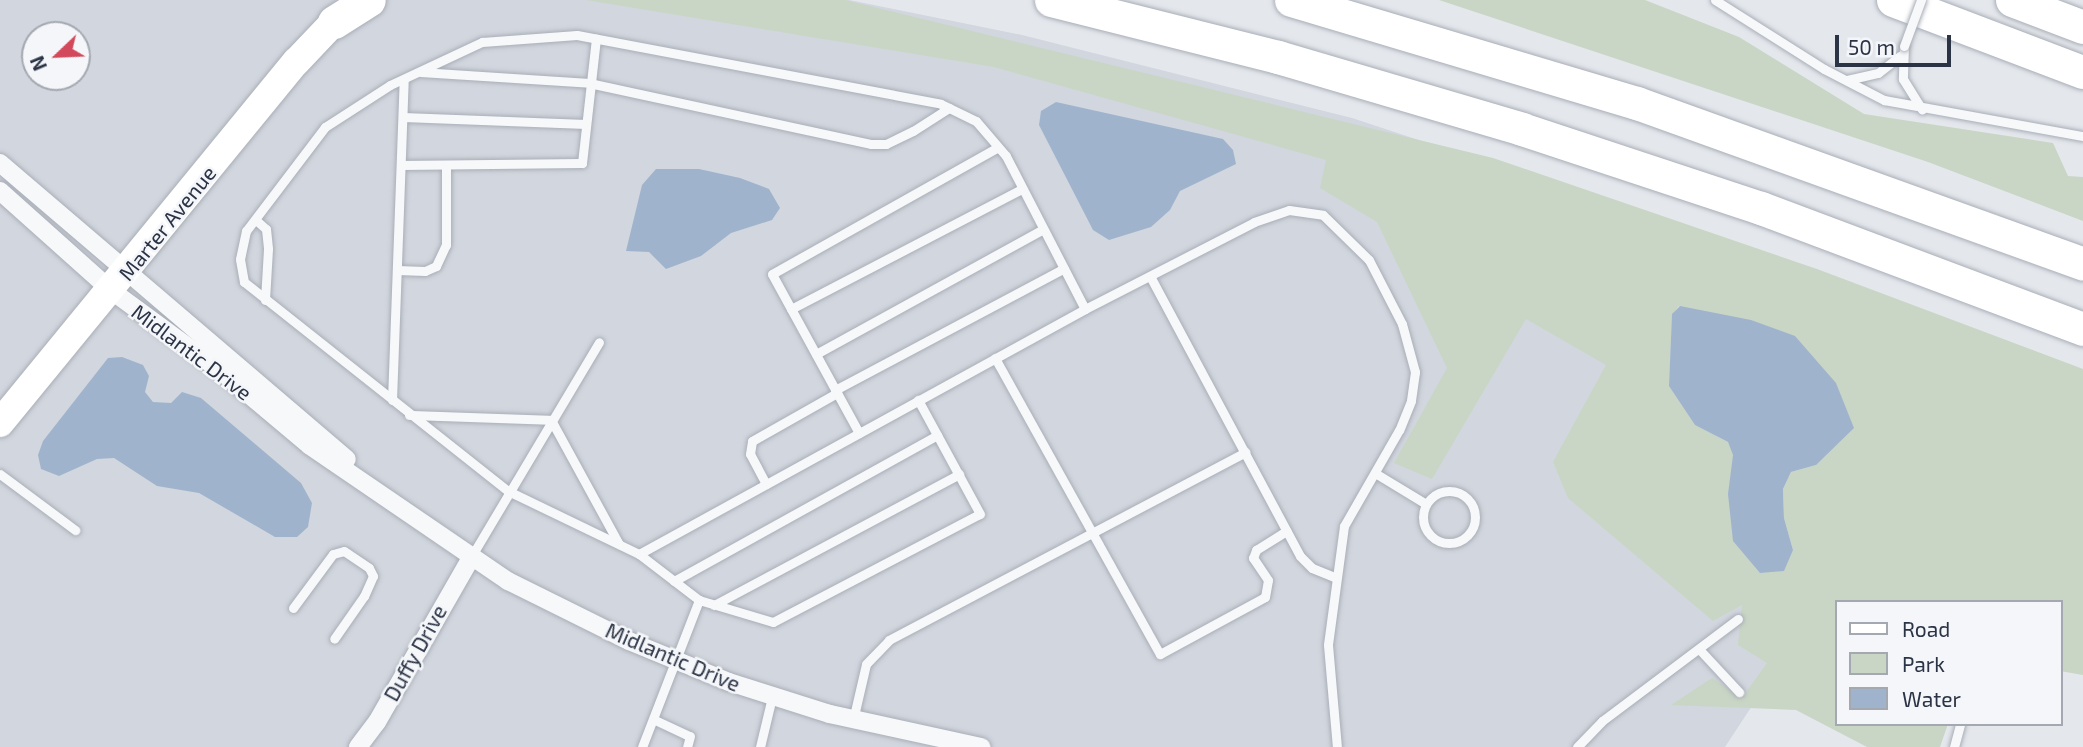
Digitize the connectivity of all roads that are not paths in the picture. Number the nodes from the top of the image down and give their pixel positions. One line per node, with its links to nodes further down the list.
1 (369, 0): 8 (highway)
2 (1051, 0): 38 (highway)
3 (1291, 0): 30 (highway)
4 (1715, 0): 15 (lane)
5 (1893, 0): 13 (highway)
6 (1921, 0): 11 (lane, bridge)
7 (2012, 0): 9 (highway)
8 (334, 22): 34 (main road, Marter Avenue)
9 (2083, 27)
10 (596, 39): 12 (lane); 16 (lane); 17 (lane)
11 (1900, 56): 15 (lane); 18 (lane)
12 (418, 72): 14 (lane); 16 (lane)
13 (2083, 72)
14 (404, 79): 19 (lane); 28 (lane)
15 (1842, 79): 18 (lane)
16 (589, 83): 17 (lane); 20 (lane)
17 (949, 108): 22 (lane)
18 (1922, 110): 21 (lane)
19 (403, 117): 20 (lane); 24 (lane)
20 (586, 124): 25 (lane)
21 (2083, 136)
22 (998, 147): 26 (lane); 36 (lane)
23 (0, 163): 34 (street, Midlantic Drive)
24 (401, 165): 25 (lane); 32 (lane)
25 (446, 165): 32 (lane)
26 (1022, 188): 29 (lane); 36 (lane)
27 (0, 191): 34 (street, Midlantic Drive)
28 (257, 221): 35 (lane); 35 (lane)
29 (1043, 229): 31 (lane); 40 (lane)
30 (2083, 264)
31 (1064, 268): 37 (lane); 42 (lane)
32 (397, 270): 43 (lane)
33 (1151, 278): 37 (lane); 50 (lane); 51 (lane)
34 (121, 281): 47 (main road, Marter Avenue); 56 (street, Midlantic Drive); 56 (street, Midlantic Drive)
35 (265, 300): 43 (lane)
36 (791, 309): 40 (lane)
37 (1085, 309): 41 (lane)
38 (2083, 329)
39 (599, 342): 46 (lane)
40 (816, 354): 42 (lane)
41 (995, 358): 44 (lane); 60 (lane)
42 (836, 391): 48 (lane); 54 (lane)
43 (392, 400): 45 (lane)
44 (918, 400): 48 (lane); 49 (lane)
45 (409, 415): 46 (lane); 55 (lane)
46 (551, 420): 55 (lane); 61 (lane)
47 (0, 423)
48 (859, 433): 54 (lane)
49 (937, 435): 53 (lane); 65 (lane)
50 (1244, 452): 59 (lane); 60 (lane)
51 (1376, 472): 57 (lane); 64 (lane)
52 (0, 474): 58 (lane)
53 (959, 474): 67 (lane); 67 (lane)
54 (766, 484): 62 (lane)
55 (508, 491): 61 (lane); 63 (lane)
56 (394, 501): 63 (street, Midlantic Drive)
57 (1426, 504): 57 (lane)
58 (75, 530)
59 (1286, 531): 60 (lane); 64 (lane)
60 (1093, 535): 76 (lane)
61 (619, 544): 62 (lane)
62 (639, 554): 65 (lane)
63 (471, 558): 72 (street, Midlantic Drive); 78 (street, Duffy Drive)
64 (1334, 577): 83 (lane)
65 (674, 581): 66 (lane)
66 (699, 600): 67 (lane); 72 (lane)
67 (714, 605)
68 (293, 608): 70 (lane)
69 (1738, 619): 71 (lane)
70 (334, 639)
71 (1699, 649): 73 (lane); 84 (lane)
72 (676, 661): 74 (street, Midlantic Drive); 75 (lane)
73 (1739, 692)
74 (772, 697): 76 (street, Midlantic Drive); 81 (lane)
75 (654, 720): 79 (lane); 80 (lane)
76 (853, 720): 82 (street, Midlantic Drive)
77 (1959, 726): 85 (lane)
78 (358, 747)
79 (642, 747)
80 (687, 747)
81 (760, 747)
82 (981, 747)
83 (1337, 747)
84 (1577, 747)
85 (1954, 747)

